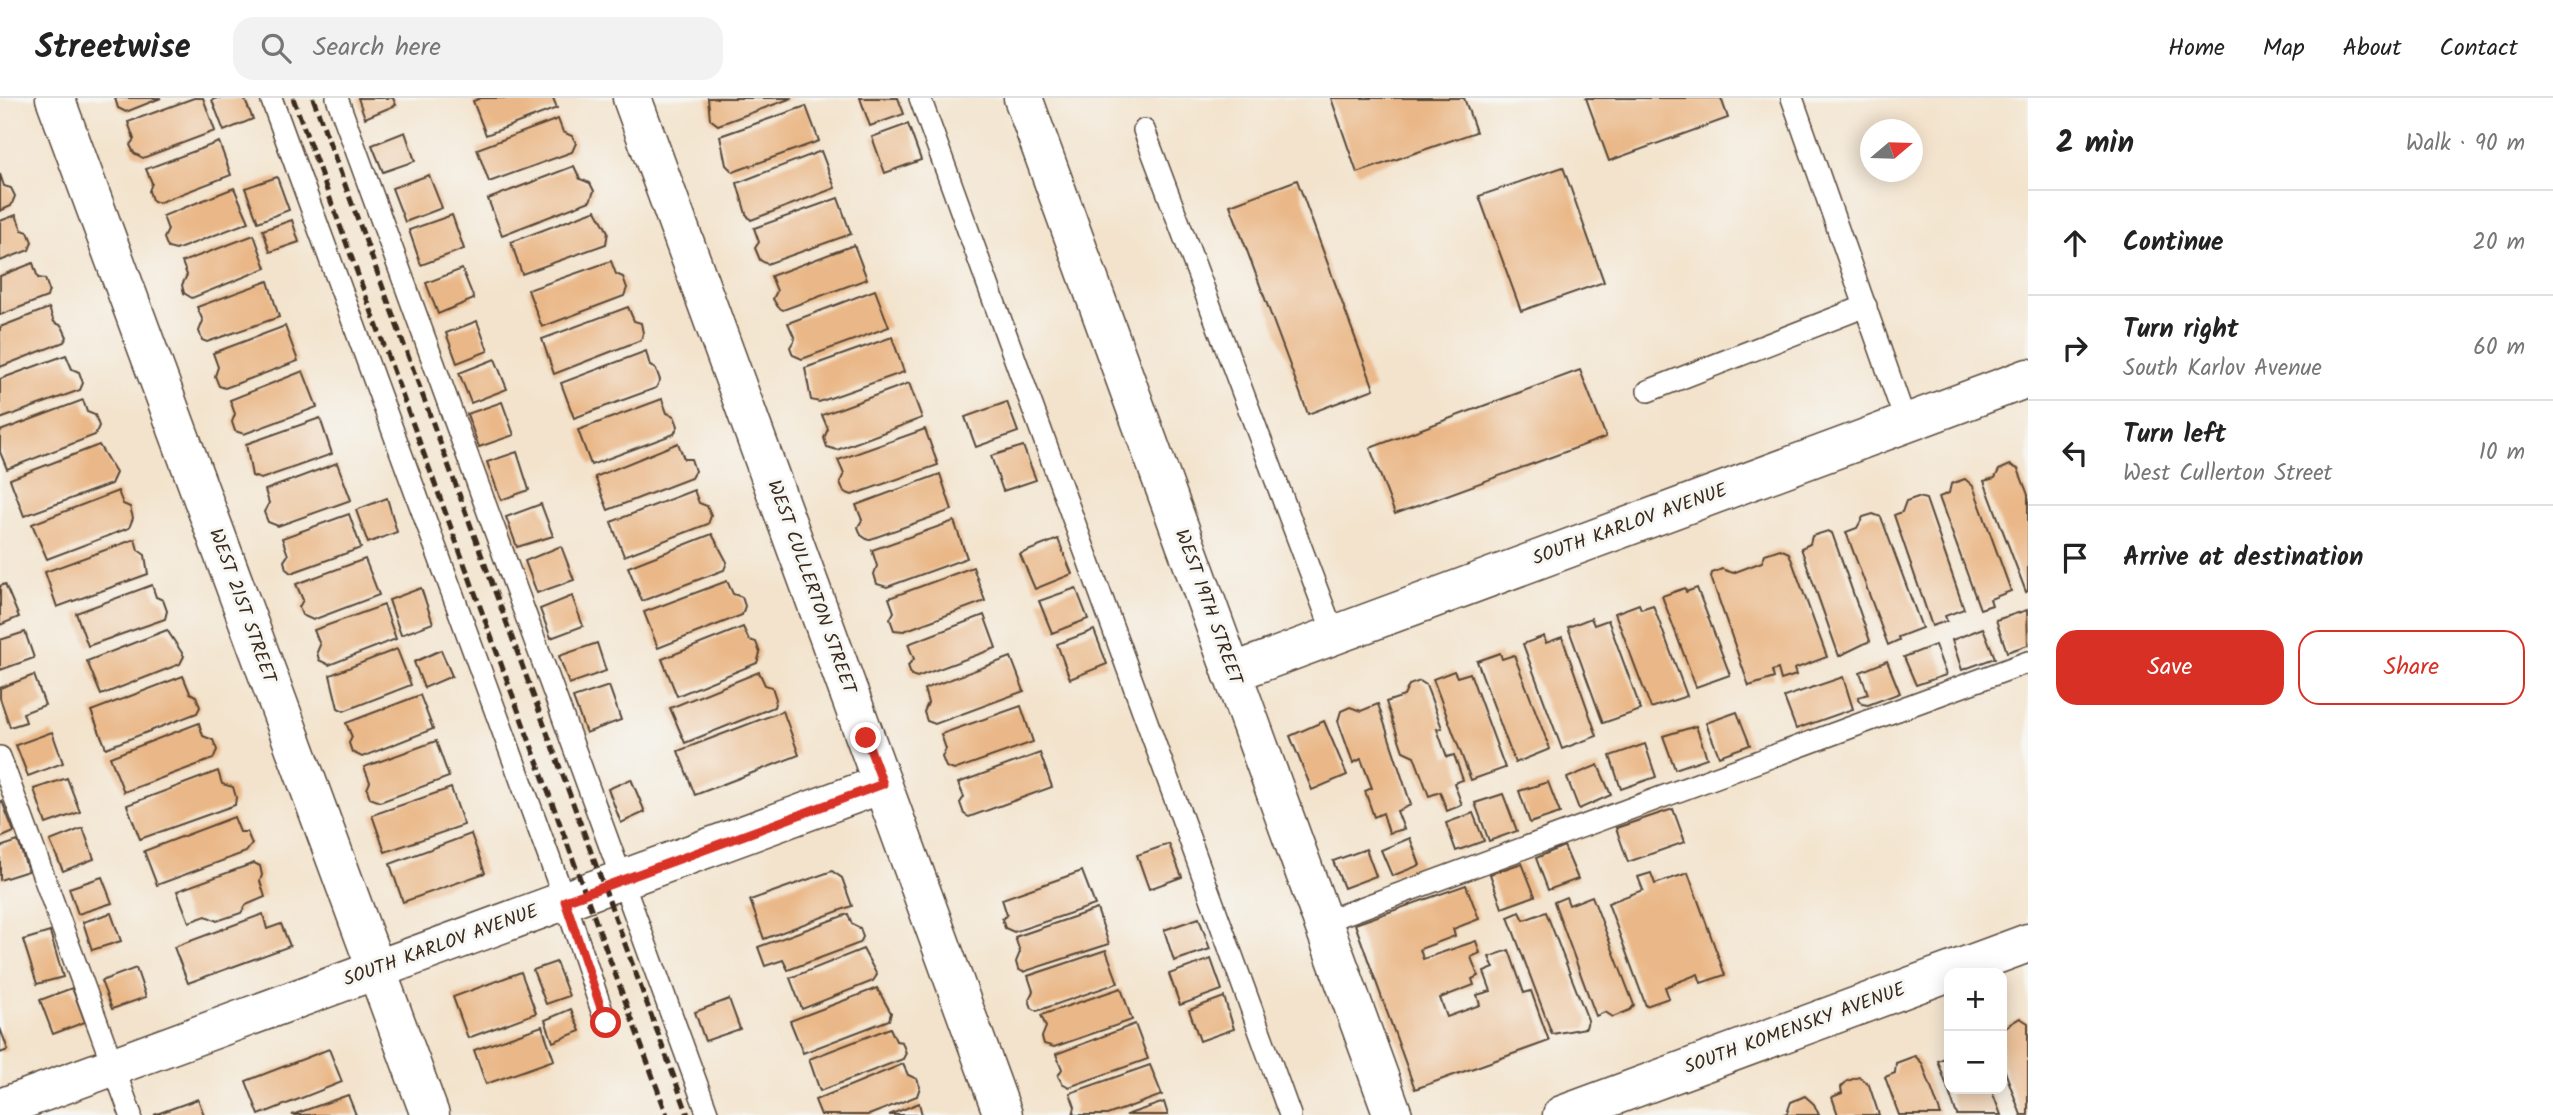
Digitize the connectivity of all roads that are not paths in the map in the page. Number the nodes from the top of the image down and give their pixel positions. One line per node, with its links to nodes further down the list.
1 (55, 98): 22 (street, WEST 21ST STREET)
2 (271, 98): 19 (lane)
3 (337, 98): 18 (lane)
4 (632, 98): 17 (street, WEST CULLERTON STREET)
5 (920, 98): 30 (lane)
6 (1023, 98): 15 (street, WEST 19TH STREET)
7 (1792, 98): 9 (lane)
8 (1144, 130): 13 (lane)
9 (1866, 306): 11 (lane); 12 (lane)
10 (2028, 378): 12 (street, SOUTH KARLOV AVENUE)
11 (1648, 391)
12 (1906, 423): 13 (street, SOUTH KARLOV AVENUE)
13 (1334, 635): 15 (street, SOUTH KARLOV AVENUE)
14 (2028, 662): 20 (lane)
15 (1232, 673): 20 (street, WEST 19TH STREET)
16 (0, 757): 24 (lane)
17 (883, 784): 18 (street, SOUTH KARLOV AVENUE); 29 (street, WEST CULLERTON STREET)
18 (622, 879): 19 (street, SOUTH KARLOV AVENUE); 28 (lane)
19 (565, 901): 22 (street, SOUTH KARLOV AVENUE); 23 (lane)
20 (1323, 922): 31 (street, WEST 19TH STREET)
21 (2028, 943): 32 (street, SOUTH KOMENSKY AVENUE)
22 (376, 970): 24 (street, SOUTH KARLOV AVENUE); 27 (street, WEST 21ST STREET)
23 (606, 1023)
24 (113, 1066): 25 (street, SOUTH KARLOV AVENUE); 26 (lane)
25 (0, 1108)
26 (131, 1115)
27 (430, 1115)
28 (708, 1115)
29 (1003, 1115)
30 (1290, 1115)
31 (1393, 1115)
32 (1562, 1115)

